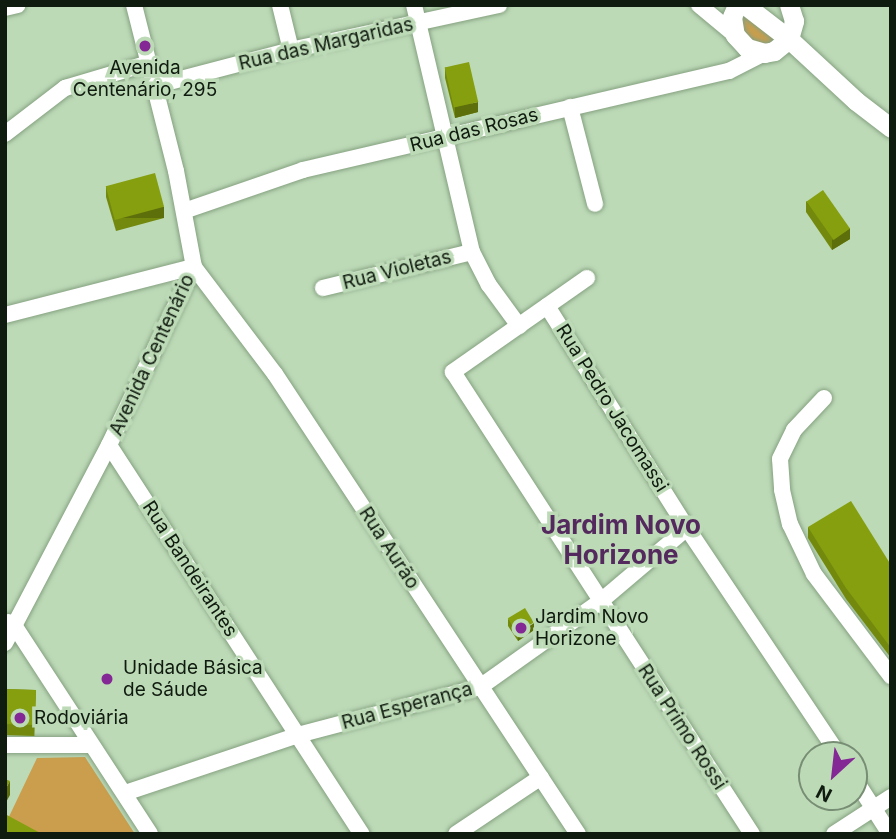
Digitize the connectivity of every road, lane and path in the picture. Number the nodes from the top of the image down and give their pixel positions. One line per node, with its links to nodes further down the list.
1 (18, 5): 10 (street)
2 (134, 5): 16 (street, Avenida Centenário)
3 (280, 5): 14 (street)
4 (414, 5): 11 (street)
5 (499, 5): 11 (street, Rua das Margaridas)
6 (698, 5): 12 (street)
7 (737, 5): 12 (main road)
8 (745, 5): 13 (main road)
9 (789, 5): 13 (main road)
10 (5, 8)
11 (418, 23): 14 (street, Rua das Margaridas); 21 (street)
12 (735, 35): 15 (main road)
13 (789, 39): 15 (main road); 19 (main road)
14 (291, 50): 17 (street, Rua das Margaridas)
15 (764, 53): 18 (street, Rua das Rosas)
16 (149, 63): 17 (street, Avenida Centenário); 20 (street)
17 (154, 86): 23 (street, Avenida Centenário)
18 (570, 107): 21 (street, Rua das Rosas); 22 (street)
19 (891, 128)
20 (6, 132)
21 (444, 138): 23 (street, Rua das Rosas); 24 (street)
22 (595, 204)
23 (184, 211): 25 (street, Avenida Centenário)
24 (472, 252): 27 (street, Rua Violetas); 30 (street)
25 (194, 267): 29 (street); 32 (street, Avenida Centenário); 38 (street, Rua Aurão)
26 (587, 278): 28 (street)
27 (323, 288)
28 (547, 306): 30 (street); 33 (street, Rua Pedro Jacomassi)
29 (5, 315)
30 (519, 326): 34 (street, Rua Primo Rossi)
31 (824, 398): 37 (street)
32 (109, 445): 35 (street, Avenida Centenário); 39 (street, Rua Bandeirantes)
33 (687, 528): 34 (street, Rua Esperança); 40 (street, Rua Pedro Jacomassi)
34 (601, 601): 38 (street, Rua Esperança); 52 (street, Rua Primo Rossi)
35 (10, 623): 36 (street, Avenida Centenário); 42 (street)
36 (5, 643)
37 (891, 676)
38 (480, 687): 39 (street, Rua Esperança); 43 (street, Rua Aurão)
39 (298, 735): 44 (street, Rua Esperança); 49 (street, Rua Bandeirantes)
40 (830, 741)
41 (5, 745): 42 (street)
42 (90, 745): 44 (street)
43 (541, 777): 50 (street); 51 (street, Rua Aurão)
44 (125, 793): 48 (street)
45 (891, 797): 47 (street)
46 (868, 798): 47 (street)
47 (874, 807): 53 (street); 54 (street)
48 (150, 834)
49 (362, 834)
50 (456, 834)
51 (578, 834)
52 (752, 834)
53 (834, 834)
54 (890, 834)

